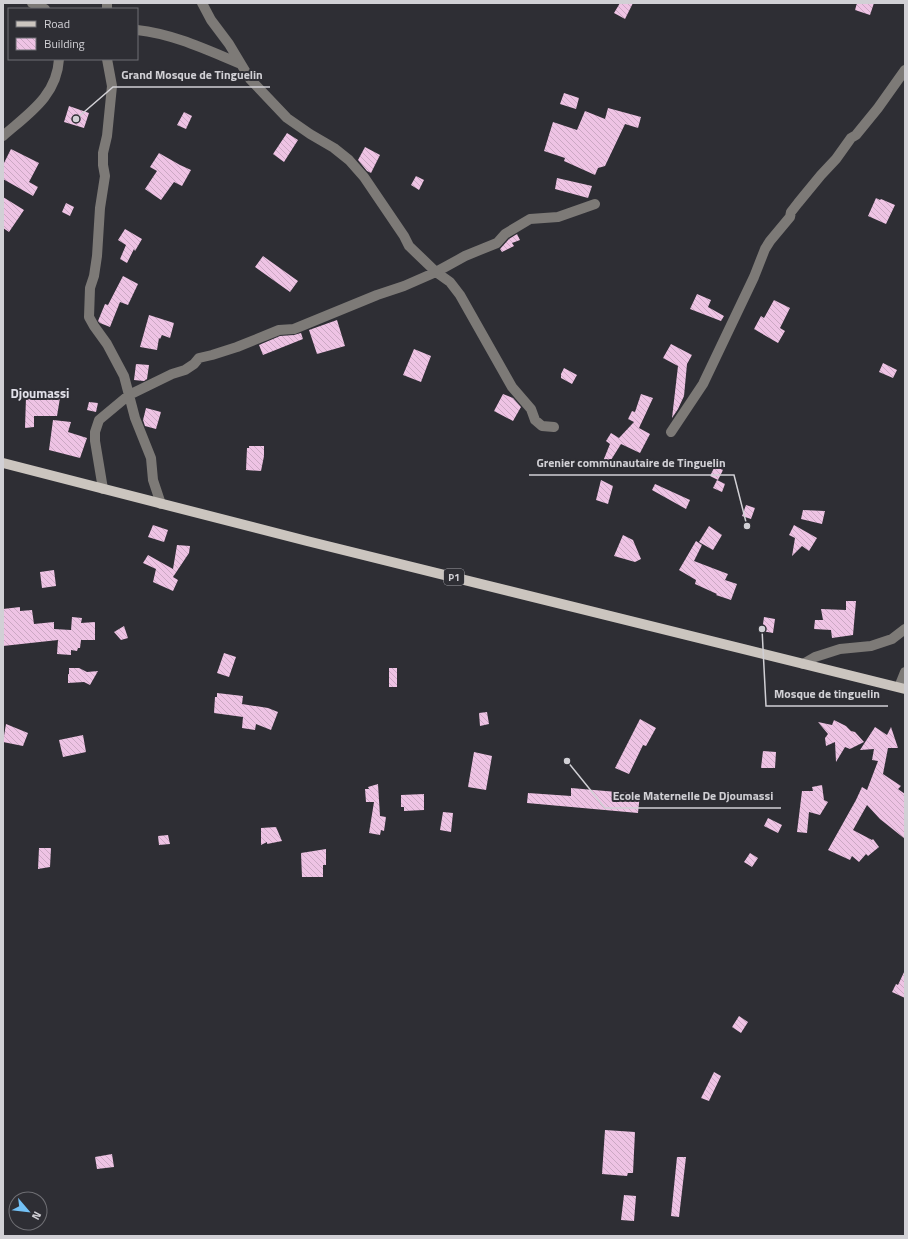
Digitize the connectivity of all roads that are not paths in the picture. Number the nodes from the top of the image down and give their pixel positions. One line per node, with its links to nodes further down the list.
1 (32, 3): 3 (street)
2 (202, 3): 7 (street)
3 (43, 8)
4 (138, 30): 7 (street)
5 (59, 60): 9 (street)
6 (107, 60): 12 (street)
7 (241, 64): 11 (street)
8 (905, 70): 14 (street)
9 (3, 136)
10 (595, 204): 11 (street)
11 (436, 272): 12 (street); 13 (street)
12 (128, 395): 16 (street); 17 (street)
13 (554, 427)
14 (671, 432)
15 (3, 463): 16 (main road, P1)
16 (103, 489): 17 (main road, P1)
17 (161, 504): 19 (main road, P1)
18 (905, 629): 19 (street)
19 (803, 664): 21 (main road, P1)
20 (905, 672): 21 (street)
21 (902, 688)

